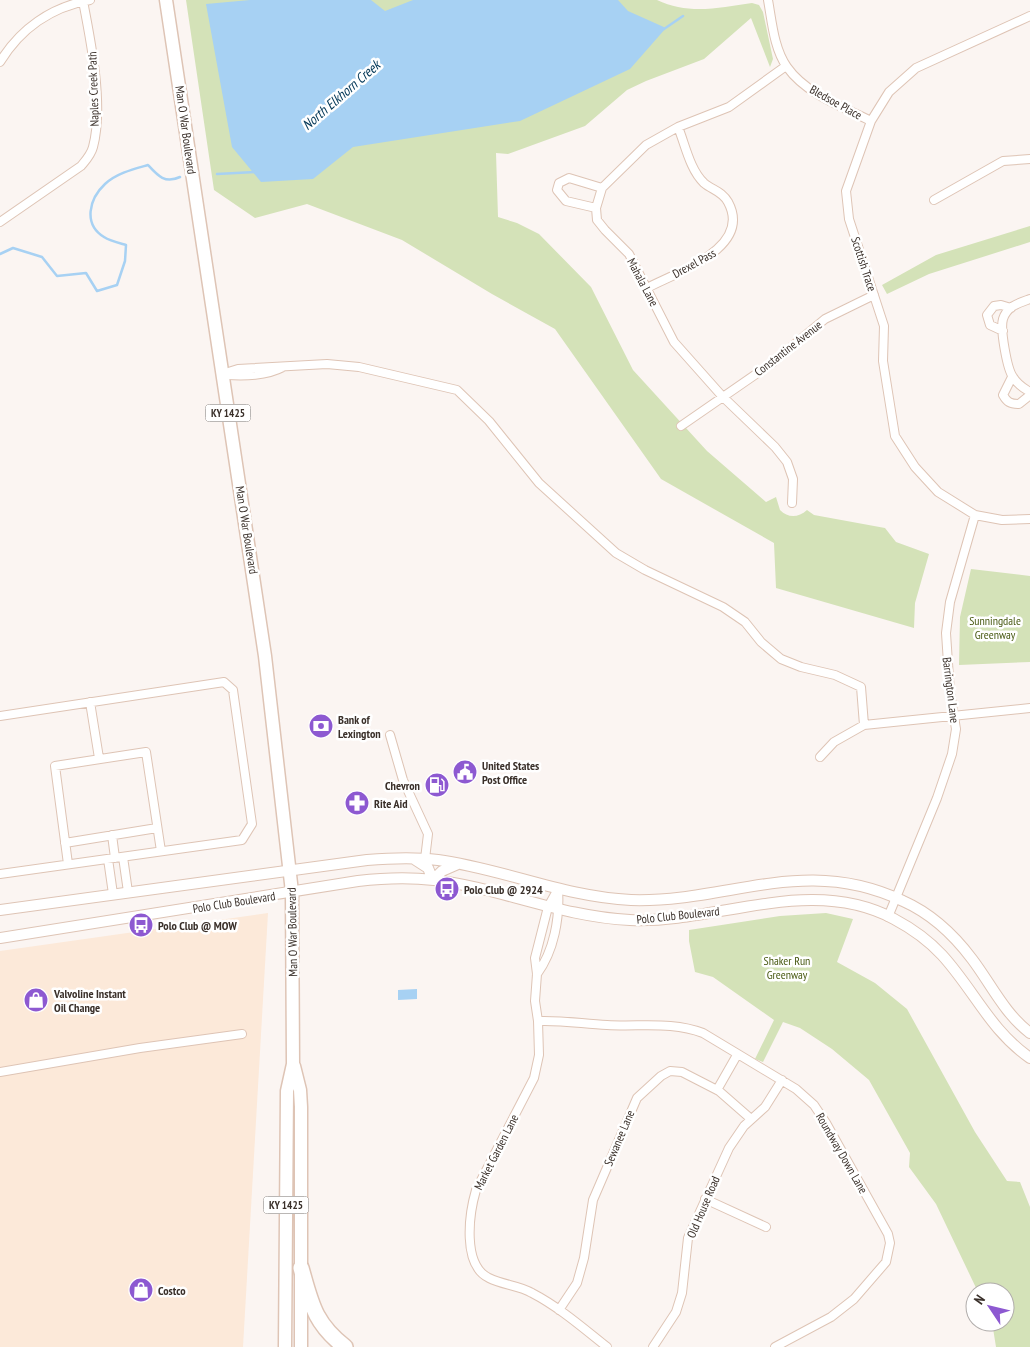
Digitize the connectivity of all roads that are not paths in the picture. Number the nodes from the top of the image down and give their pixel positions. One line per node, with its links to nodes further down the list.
1 (166, 0): 19 (main road, Man O War Boulevard / KY 1425)
2 (768, 0): 6 (street, Bledsoe Place)
3 (86, 1): 5 (street); 13 (street, Naples Creek Path)
4 (1030, 16): 7 (street, Scottish Trace)
5 (0, 62)
6 (786, 66): 7 (street, Bledsoe Place); 8 (street)
7 (871, 122): 15 (street, Scottish Trace)
8 (678, 127): 10 (street); 14 (street, Drexel Pass)
9 (1030, 159): 11 (street)
10 (602, 188): 12 (street); 12 (street)
11 (934, 200)
12 (596, 208): 14 (street, Mahala Lane)
13 (0, 222)
14 (647, 288): 22 (street, Mahala Lane)
15 (874, 295): 22 (street, Constantine Avenue); 25 (street, Scottish Trace)
16 (1030, 299): 17 (street)
17 (1011, 308): 18 (street); 18 (street)
18 (1003, 331): 20 (street)
19 (222, 374): 31 (street); 44 (main road, Man O War Boulevard / KY 1425)
20 (1012, 376): 21 (street); 21 (street)
21 (1030, 393)
22 (722, 396): 23 (street, Constantine Avenue); 24 (street, Mahala Lane)
23 (681, 426)
24 (792, 503)
25 (975, 515): 26 (street, Scottish Trace); 30 (street, Barrington Lane)
26 (1030, 519)
27 (90, 702): 29 (street); 34 (street); 38 (street)
28 (1030, 708): 30 (street)
29 (0, 716)
30 (955, 716): 31 (street); 51 (street, Barrington Lane)
31 (864, 725): 33 (street)
32 (390, 735): 41 (street)
33 (820, 757)
34 (98, 758): 35 (street); 37 (street)
35 (157, 828): 36 (street); 38 (street)
36 (112, 835): 37 (street); 39 (street)
37 (66, 843): 42 (street)
38 (161, 851): 39 (street)
39 (115, 858): 42 (street); 48 (street); 50 (street)
40 (412, 858): 41 (street, Polo Club Boulevard); 44 (street, Polo Club Boulevard); 46 (street)
41 (426, 859): 43 (street, Polo Club Boulevard)
42 (68, 864): 45 (street)
43 (458, 864): 46 (street); 47 (street, Polo Club Boulevard)
44 (290, 871): 48 (street, Polo Club Boulevard); 49 (main road, Man O War Boulevard / KY 1425)
45 (0, 874)
46 (433, 880): 49 (street, Polo Club Boulevard); 52 (street, Polo Club Boulevard)
47 (558, 889): 51 (street, Polo Club Boulevard); 52 (street, Market Garden Lane); 54 (street, Market Garden Lane)
48 (128, 892): 50 (street, Polo Club Boulevard)
49 (292, 892): 56 (street, Polo Club Boulevard); 63 (main road, Man O War Boulevard / KY 1425)
50 (113, 894): 53 (street, Polo Club Boulevard)
51 (896, 898): 55 (street, Barrington Lane); 59 (street, Polo Club Boulevard)
52 (548, 907): 54 (street, Polo Club Boulevard); 57 (street, Market Garden Lane)
53 (0, 910)
54 (560, 910): 55 (street, Polo Club Boulevard); 57 (street, Market Garden Lane)
55 (888, 916): 62 (street, Polo Club Boulevard)
56 (0, 938)
57 (537, 974): 58 (street, Market Garden Lane)
58 (538, 1021): 61 (street, Roundway Down Lane); 71 (street, Market Garden Lane)
59 (1030, 1033)
60 (242, 1034): 64 (street)
61 (737, 1055): 65 (street, Roundway Down Lane); 66 (street)
62 (1030, 1058)
63 (293, 1064): 70 (main road, Man O War Boulevard / KY 1425); 72 (main road, Man O War Boulevard / KY 1425)
64 (0, 1072)
65 (782, 1080): 67 (street, Old House Road); 77 (street, Roundway Down Lane)
66 (717, 1090): 67 (street, Sewanee Lane); 71 (street, Sewanee Lane)
67 (752, 1119): 68 (street, Old House Road)
68 (705, 1198): 69 (street); 76 (street, Old House Road)
69 (766, 1227)
70 (302, 1268): 73 (main road, Man O War Boulevard / KY 1425); 74 (highway)
71 (559, 1310): 75 (street, Market Garden Lane)
72 (286, 1347)
73 (301, 1347)
74 (345, 1347)
75 (607, 1347)
76 (652, 1347)
77 (775, 1347)

